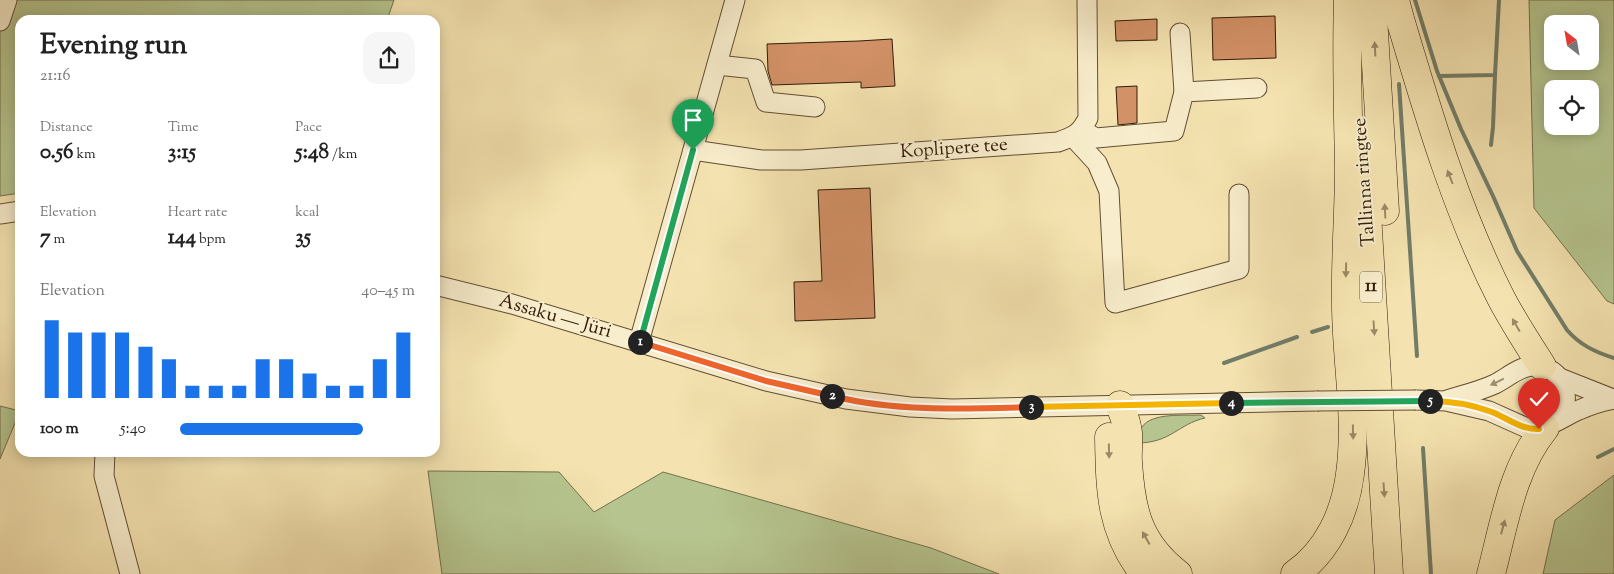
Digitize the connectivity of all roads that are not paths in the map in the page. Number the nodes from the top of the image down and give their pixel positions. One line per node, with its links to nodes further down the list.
1 (7, 0): 8 (street)
2 (735, 0): 10 (street)
3 (1087, 0): 14 (street)
4 (1348, 0): 30 (highway, one-way to 30)
5 (1353, 0): 31 (highway, Tallinna ringtee / 11, one-way to 31)
6 (1372, 0): 32 (highway, Tallinna ringtee / 11, one-way to 6)
7 (1395, 0): 21 (highway, one-way to 7)
8 (0, 21)
9 (1180, 33): 12 (street)
10 (717, 65): 13 (street); 15 (street)
11 (1257, 88): 12 (street)
12 (1184, 92): 14 (street)
13 (815, 107)
14 (1078, 133): 15 (street, Koplipere tee); 16 (street)
15 (693, 150): 20 (street)
16 (1239, 194)
17 (15, 212): 18 (street)
18 (0, 214)
19 (440, 286): 20 (street, Assaku — Jüri)
20 (639, 342): 24 (street, Assaku — Jüri)
21 (1551, 372): 22 (street); 23 (street, Assaku — Jüri, one-way to 23); 25 (street)
22 (1613, 399): 25 (street)
23 (1446, 401): 24 (street, Assaku — Jüri, bridge); 25 (street, Assaku — Jüri)
24 (1120, 406): 28 (highway, one-way to 28); 29 (highway, one-way to 24)
25 (1550, 424): 33 (highway, one-way to 25)
26 (105, 457): 27 (street)
27 (130, 574)
28 (1144, 574)
29 (1178, 574)
30 (1295, 574)
31 (1389, 574)
32 (1407, 574)
33 (1491, 574)

